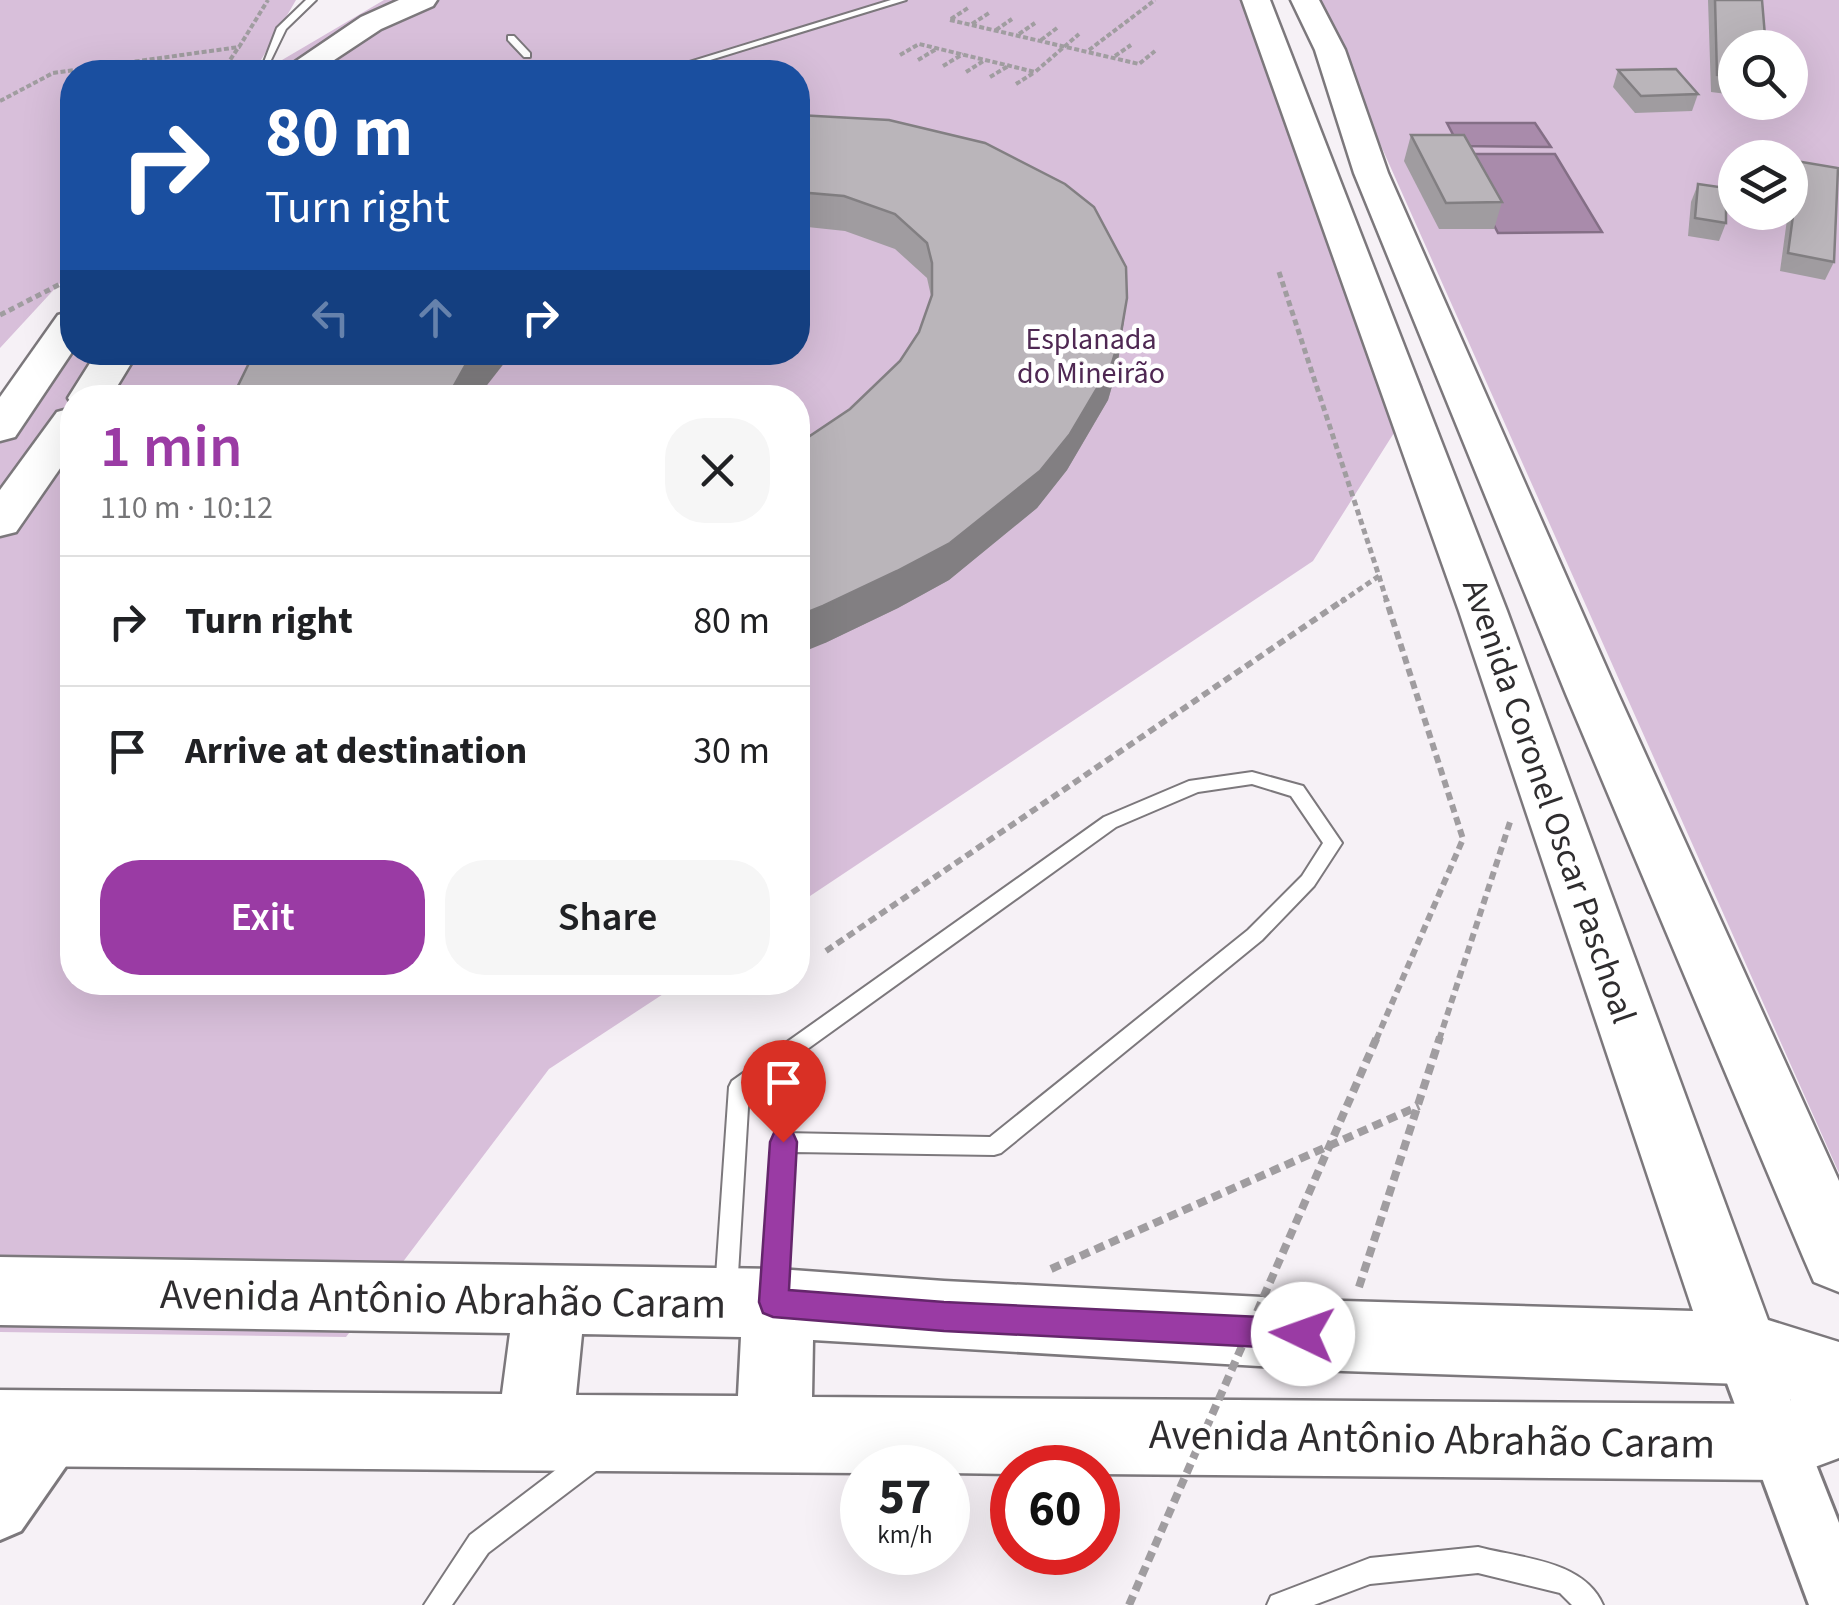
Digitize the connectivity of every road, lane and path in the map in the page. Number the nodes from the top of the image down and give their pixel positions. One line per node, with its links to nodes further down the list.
1 (268, 0): 28 (path)
2 (311, 0): 28 (lane)
3 (370, 0): 28 (main road)
4 (423, 0): 29 (main road)
5 (901, 0): 30 (lane)
6 (1155, 0): 22 (path)
7 (968, 8): 12 (path)
8 (1276, 10): 41 (main road, Avenida Coronel Oscar Paschoal); 41 (main road, Avenida Coronel Oscar Paschoal)
9 (988, 13): 12 (path)
10 (1012, 19): 14 (path)
11 (1035, 23): 16 (path)
12 (971, 25): 14 (path)
13 (1057, 28): 18 (path)
14 (995, 30): 16 (path)
15 (1079, 34): 20 (path)
16 (1018, 35): 18 (path)
17 (511, 38): 24 (lane)
18 (1040, 40): 20 (path)
19 (1130, 45): 27 (path)
20 (1062, 46): 22 (path); 37 (path)
21 (938, 48): 25 (path); 26 (path); 31 (path)
22 (1088, 51): 27 (path)
23 (1155, 51): 27 (path)
24 (527, 54)
25 (962, 54): 32 (path); 34 (path)
26 (900, 55)
27 (1114, 57)
28 (253, 60)
29 (314, 60)
30 (702, 60)
31 (918, 60)
32 (986, 60): 33 (path); 36 (path)
33 (1010, 65): 37 (path); 38 (path)
34 (943, 66)
35 (60, 72): 40 (path)
36 (966, 72)
37 (1036, 72): 39 (path)
38 (990, 77)
39 (1016, 84)
40 (0, 101)
41 (1350, 182): 52 (main road, Avenida Coronel Oscar Paschoal); 53 (main road, Avenida Coronel Oscar Paschoal)
42 (1280, 272): 51 (path)
43 (60, 284): 44 (path)
44 (0, 315)
45 (60, 340): 47 (main road)
46 (60, 418): 49 (main road)
47 (0, 428)
48 (60, 436): 50 (main road)
49 (0, 456)
50 (0, 522)
51 (1379, 576): 55 (path); 73 (path, bridge)
52 (1484, 611): 53 (main road); 54 (main road, Avenida Coronel Oscar Paschoal)
53 (1592, 694): 57 (main road, Avenida Coronel Oscar Paschoal)
54 (1533, 751): 56 (path); 63 (main road, Avenida Coronel Oscar Paschoal)
55 (826, 951)
56 (1420, 1106): 58 (path); 62 (path)
57 (1839, 1259)
58 (1032, 1277)
59 (14, 1297): 60 (main road, Avenida Antônio Abrahão Caram)
60 (550, 1300): 61 (main road, Avenida Antônio Abrahão Caram); 66 (main road)
61 (759, 1302): 61 (lane); 62 (main road, Avenida Antônio Abrahão Caram); 69 (main road)
62 (1343, 1336): 63 (main road, Avenida Antônio Abrahão Caram)
63 (1742, 1348): 64 (main road, Avenida Antônio Abrahão Caram); 68 (street, Avenida Coronel Oscar Paschoal)
64 (1839, 1378)
65 (29, 1428): 66 (main road, Avenida Antônio Abrahão Caram); 70 (street)
66 (535, 1430): 67 (main road, Avenida Antônio Abrahão Caram)
67 (628, 1431): 69 (main road, Avenida Antônio Abrahão Caram); 72 (lane)
68 (1810, 1431): 69 (main road, Avenida Antônio Abrahão Caram); 71 (street, Avenida Coronel Oscar Paschoal)
69 (774, 1432)
70 (0, 1510)
71 (1839, 1603)
72 (436, 1605)
73 (1129, 1605)
74 (1280, 1605): 75 (lane)
75 (1590, 1605)

